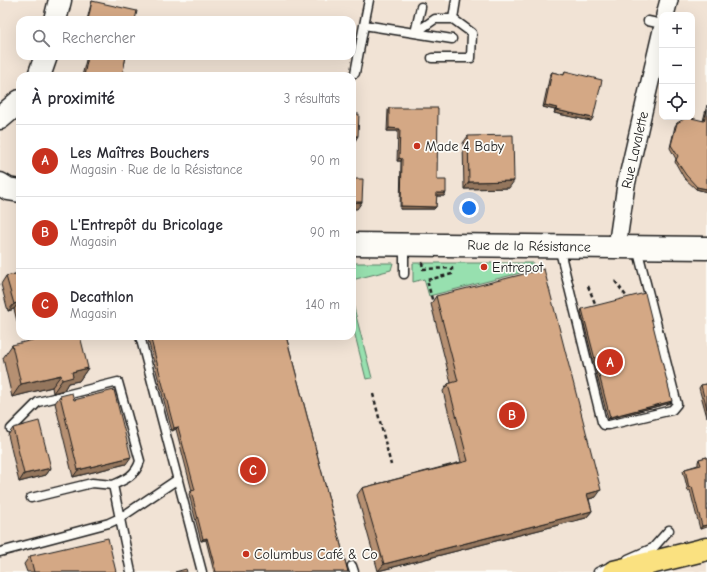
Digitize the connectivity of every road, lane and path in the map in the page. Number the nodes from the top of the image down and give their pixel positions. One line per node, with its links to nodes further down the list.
1 (60, 0): 7 (street)
2 (370, 0): 9 (lane)
3 (456, 0): 8 (lane)
4 (669, 0): 6 (street)
5 (421, 6): 11 (lane)
6 (666, 12)
7 (56, 16)
8 (453, 19): 11 (lane); 13 (lane)
9 (364, 25): 11 (lane); 16 (lane)
10 (655, 25): 22 (street, Rue Lavalette)
11 (415, 33): 12 (lane)
12 (452, 39)
13 (432, 58)
14 (45, 60): 15 (street)
15 (41, 72)
16 (355, 72)
17 (16, 104): 18 (street)
18 (0, 118)
19 (356, 244): 20 (street, Rue de la Résistance)
20 (411, 244): 21 (street, Rue de la Résistance); 24 (lane); 28 (path)
21 (558, 246): 22 (street, Rue de la Résistance); 22 (lane)
22 (627, 247): 23 (street, Rue de la Résistance)
23 (707, 248)
24 (404, 274)
25 (614, 281): 29 (path)
26 (588, 286): 31 (path)
27 (439, 298): 28 (path)
28 (432, 300): 30 (path)
29 (629, 300)
30 (433, 303)
31 (597, 308)
32 (141, 340): 36 (lane)
33 (373, 394): 35 (path)
34 (11, 429): 37 (lane)
35 (391, 465)
36 (178, 479): 39 (lane); 44 (lane)
37 (112, 485): 38 (lane); 39 (lane)
38 (31, 498)
39 (120, 518): 42 (lane); 43 (lane)
40 (669, 530): 45 (lane)
41 (707, 549): 46 (main road)
42 (0, 552)
43 (131, 572)
44 (202, 572)
45 (598, 572)
46 (614, 572)

